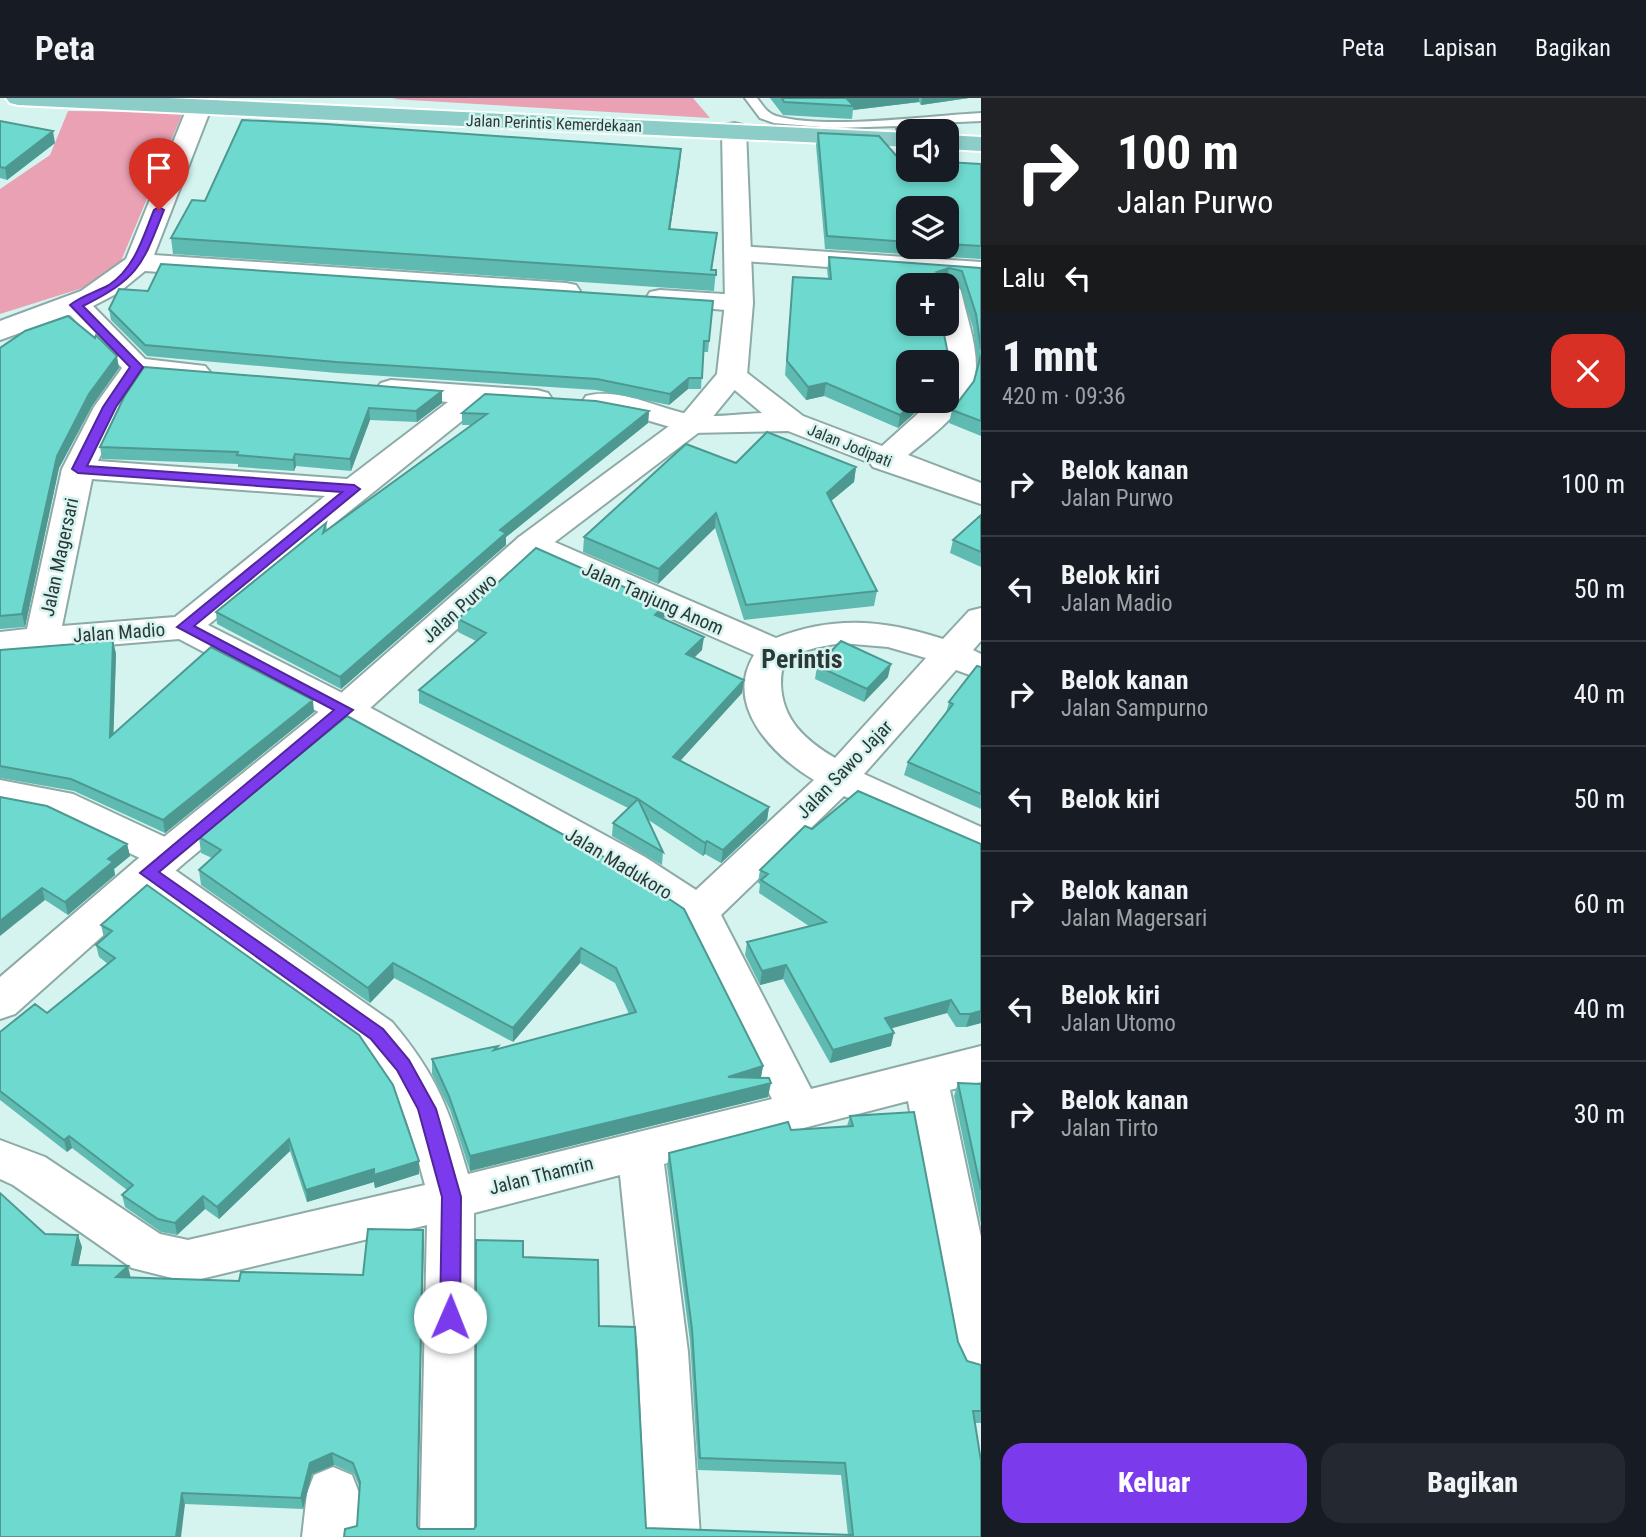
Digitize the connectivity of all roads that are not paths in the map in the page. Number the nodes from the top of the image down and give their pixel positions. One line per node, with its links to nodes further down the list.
1 (18, 98): 4 (main road, Jalan Perintis Kemerdekaan)
2 (371, 98): 8 (main road)
3 (751, 98): 12 (lane)
4 (171, 102): 5 (main road, Jalan Perintis Kemerdekaan)
5 (202, 103): 6 (main road, Jalan Perintis Kemerdekaan); 17 (street)
6 (235, 104): 8 (main road, Jalan Perintis Kemerdekaan)
7 (716, 106): 11 (main road)
8 (400, 117): 11 (main road, Jalan Perintis Kemerdekaan)
9 (981, 117): 10 (lane)
10 (959, 121)
11 (734, 130): 13 (main road, Jalan Perintis Kemerdekaan); 16 (street)
12 (896, 130)
13 (896, 133)
14 (959, 143): 15 (main road)
15 (981, 144)
16 (739, 254): 19 (street); 23 (street)
17 (138, 262): 21 (street); 24 (street)
18 (981, 270): 20 (street)
19 (896, 275)
20 (959, 277)
21 (588, 293)
22 (629, 295): 23 (street)
23 (739, 303): 29 (street)
24 (76, 305): 25 (street); 27 (street)
25 (0, 331)
26 (955, 336): 34 (street)
27 (136, 367): 28 (street); 35 (street, Jalan Magersari)
28 (217, 374)
29 (732, 375): 32 (street, Jalan Jodipati); 33 (street, Jalan Purwo)
30 (365, 387): 31 (street)
31 (476, 395): 33 (street); 36 (street)
32 (792, 422): 33 (street); 34 (street, Jalan Jodipati)
33 (691, 424): 38 (street, Jalan Purwo)
34 (884, 460): 37 (street, Jalan Jodipati)
35 (78, 469): 36 (street); 41 (street, Jalan Magersari)
36 (354, 489): 40 (street)
37 (981, 495)
38 (531, 544): 43 (street, Jalan Tanjung Anom); 45 (street, Jalan Purwo)
39 (981, 619): 44 (street, Jalan Sawo Jajar)
40 (184, 627): 41 (street, Jalan Madio); 45 (street, Jalan Madio)
41 (42, 638): 42 (street, Jalan Madio)
42 (0, 643)
43 (775, 652): 44 (street); 46 (street)
44 (966, 660): 46 (street, Jalan Sawo Jajar)
45 (345, 710): 49 (street, Jalan Purwo); 50 (street, Jalan Madukoro)
46 (840, 776): 48 (street); 50 (street, Jalan Sawo Jajar)
47 (0, 793): 49 (street)
48 (981, 844)
49 (158, 864): 51 (street, Jalan Purwo); 57 (street)
50 (699, 912): 54 (street, Jalan Madukoro)
51 (0, 1002)
52 (981, 1064): 53 (street, Jalan Thamrin)
53 (926, 1080): 54 (street, Jalan Thamrin); 58 (street)
54 (799, 1109): 55 (street, Jalan Thamrin)
55 (640, 1151): 57 (street, Jalan Thamrin); 60 (street)
56 (0, 1159): 57 (street, Jalan Thamrin)
57 (451, 1197): 59 (street)
58 (981, 1354)
59 (447, 1537)
60 (673, 1537)

